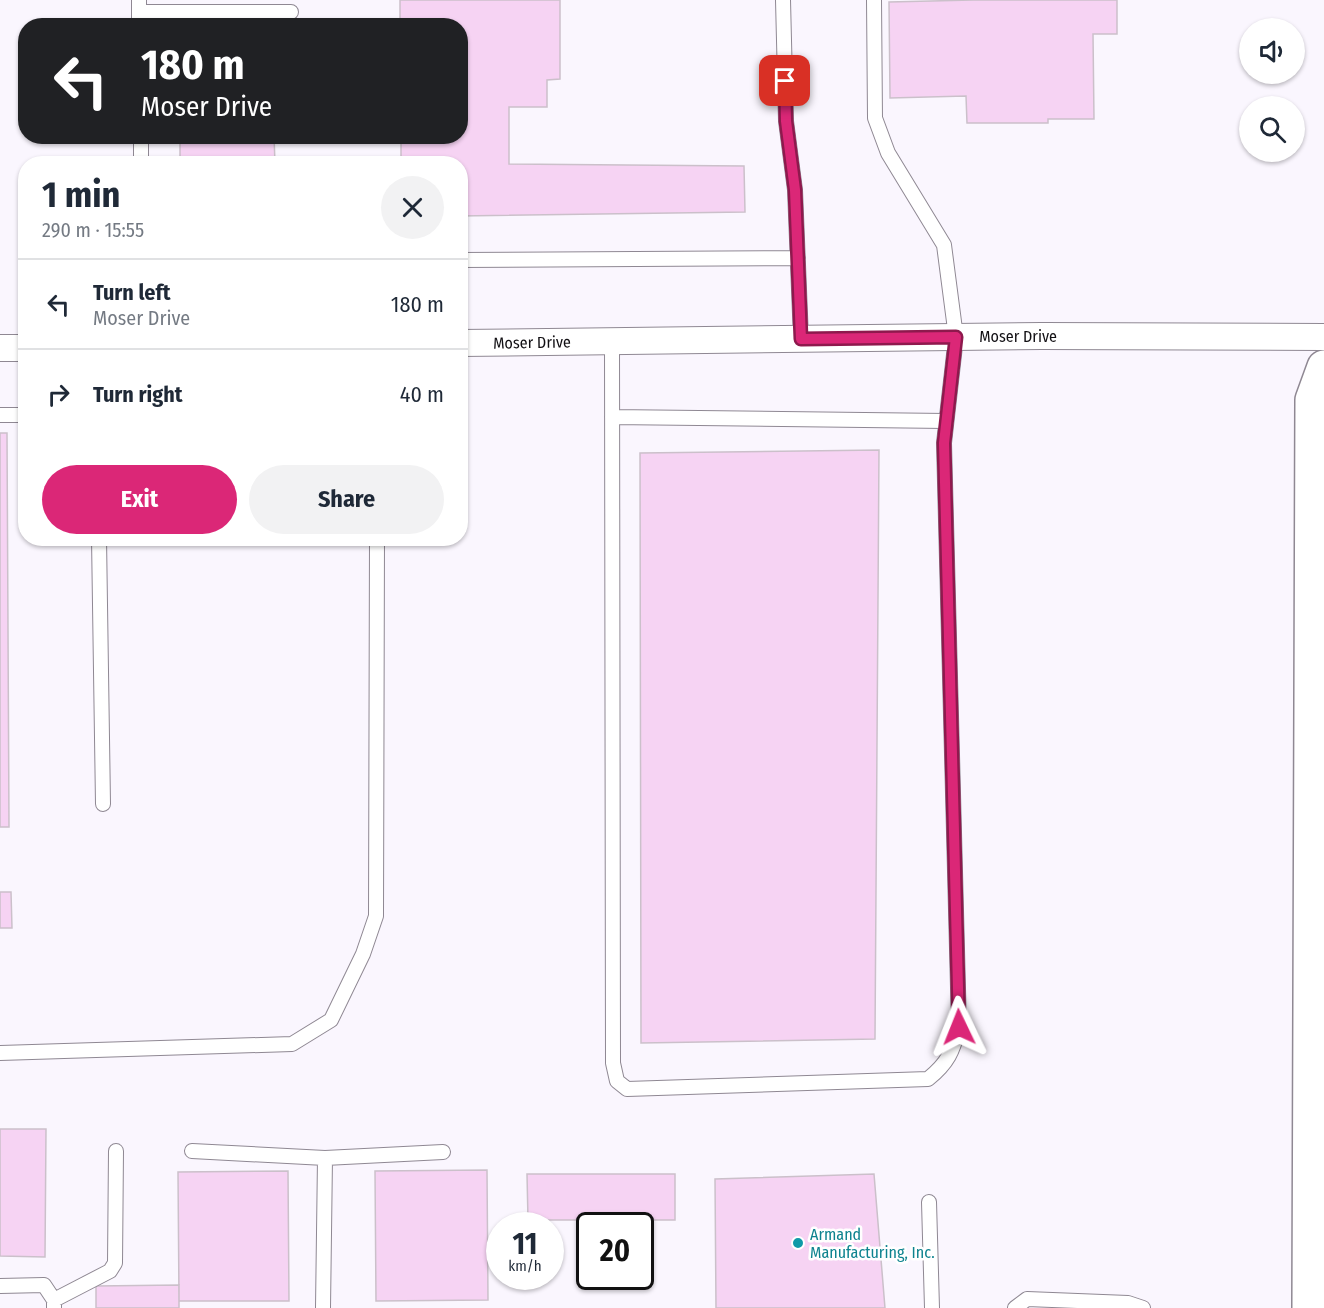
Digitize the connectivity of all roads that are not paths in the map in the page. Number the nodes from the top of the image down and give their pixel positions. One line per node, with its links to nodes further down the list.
1 (783, 0): 5 (lane)
2 (874, 0): 7 (lane)
3 (291, 12): 4 (lane)
4 (139, 13)
5 (798, 258): 6 (lane); 9 (lane)
6 (468, 260)
7 (956, 337): 8 (street, Moser Drive); 9 (street, Moser Drive); 18 (lane)
8 (1324, 337)
9 (801, 339): 10 (street, Moser Drive)
10 (612, 341): 11 (street, Moser Drive); 17 (lane)
11 (468, 342)
12 (0, 348): 13 (street)
13 (18, 348)
14 (1324, 367): 34 (main road)
15 (0, 414): 16 (lane)
16 (18, 415)
17 (612, 417): 18 (lane); 18 (lane)
18 (946, 421)
19 (99, 546): 21 (lane)
20 (377, 546): 22 (lane)
21 (103, 804)
22 (0, 1053)
23 (116, 1151): 29 (lane)
24 (192, 1151): 26 (lane)
25 (443, 1152): 26 (lane)
26 (325, 1158): 30 (lane)
27 (929, 1202): 31 (lane)
28 (0, 1286): 29 (lane)
29 (54, 1304)
30 (323, 1308)
31 (932, 1308)
32 (1015, 1308): 33 (lane)
33 (1143, 1308)
34 (1309, 1308)

